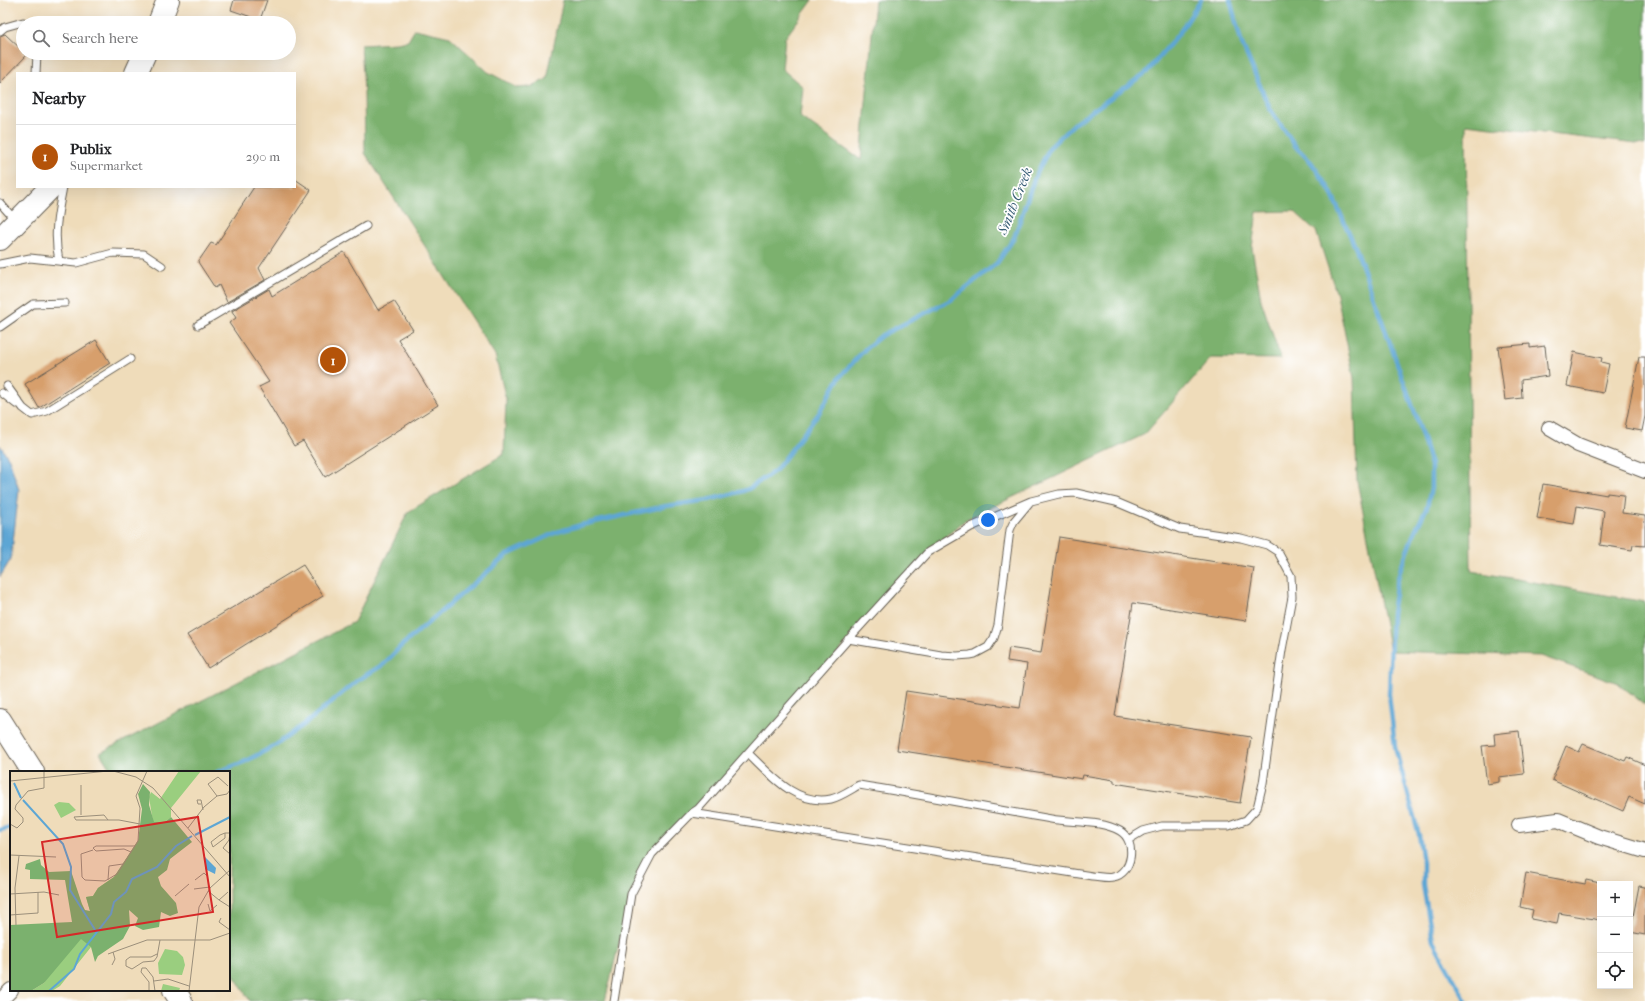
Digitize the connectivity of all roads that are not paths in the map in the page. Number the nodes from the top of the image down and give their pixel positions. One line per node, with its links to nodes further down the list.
1 (168, 0): 2 (main road)
2 (162, 16)
3 (16, 24): 4 (lane)
4 (0, 31)
5 (37, 60): 7 (lane)
6 (142, 60): 8 (main road)
7 (36, 72)
8 (136, 72)
9 (51, 188): 12 (main road)
10 (63, 188): 15 (lane)
11 (0, 203): 12 (lane)
12 (18, 222): 14 (main road)
13 (366, 226): 19 (lane)
14 (0, 239)
15 (59, 260): 16 (lane); 17 (lane)
16 (0, 264)
17 (162, 266)
18 (65, 303): 20 (lane)
19 (198, 326)
20 (0, 327)
21 (130, 359): 24 (lane)
22 (7, 386): 24 (lane)
23 (2, 393): 24 (lane)
24 (22, 408)
25 (1550, 428): 26 (street)
26 (1645, 471)
27 (1030, 502): 28 (lane); 28 (lane); 34 (lane)
28 (848, 639): 30 (lane)
29 (0, 720): 31 (main road)
30 (748, 753): 32 (lane); 34 (lane)
31 (32, 771)
32 (692, 813): 34 (lane); 40 (lane)
33 (1519, 825): 35 (street)
34 (1128, 840)
35 (1645, 851)
36 (10, 991): 38 (street)
37 (175, 991): 39 (main road)
38 (0, 1001)
39 (182, 1001)
40 (614, 1001)

